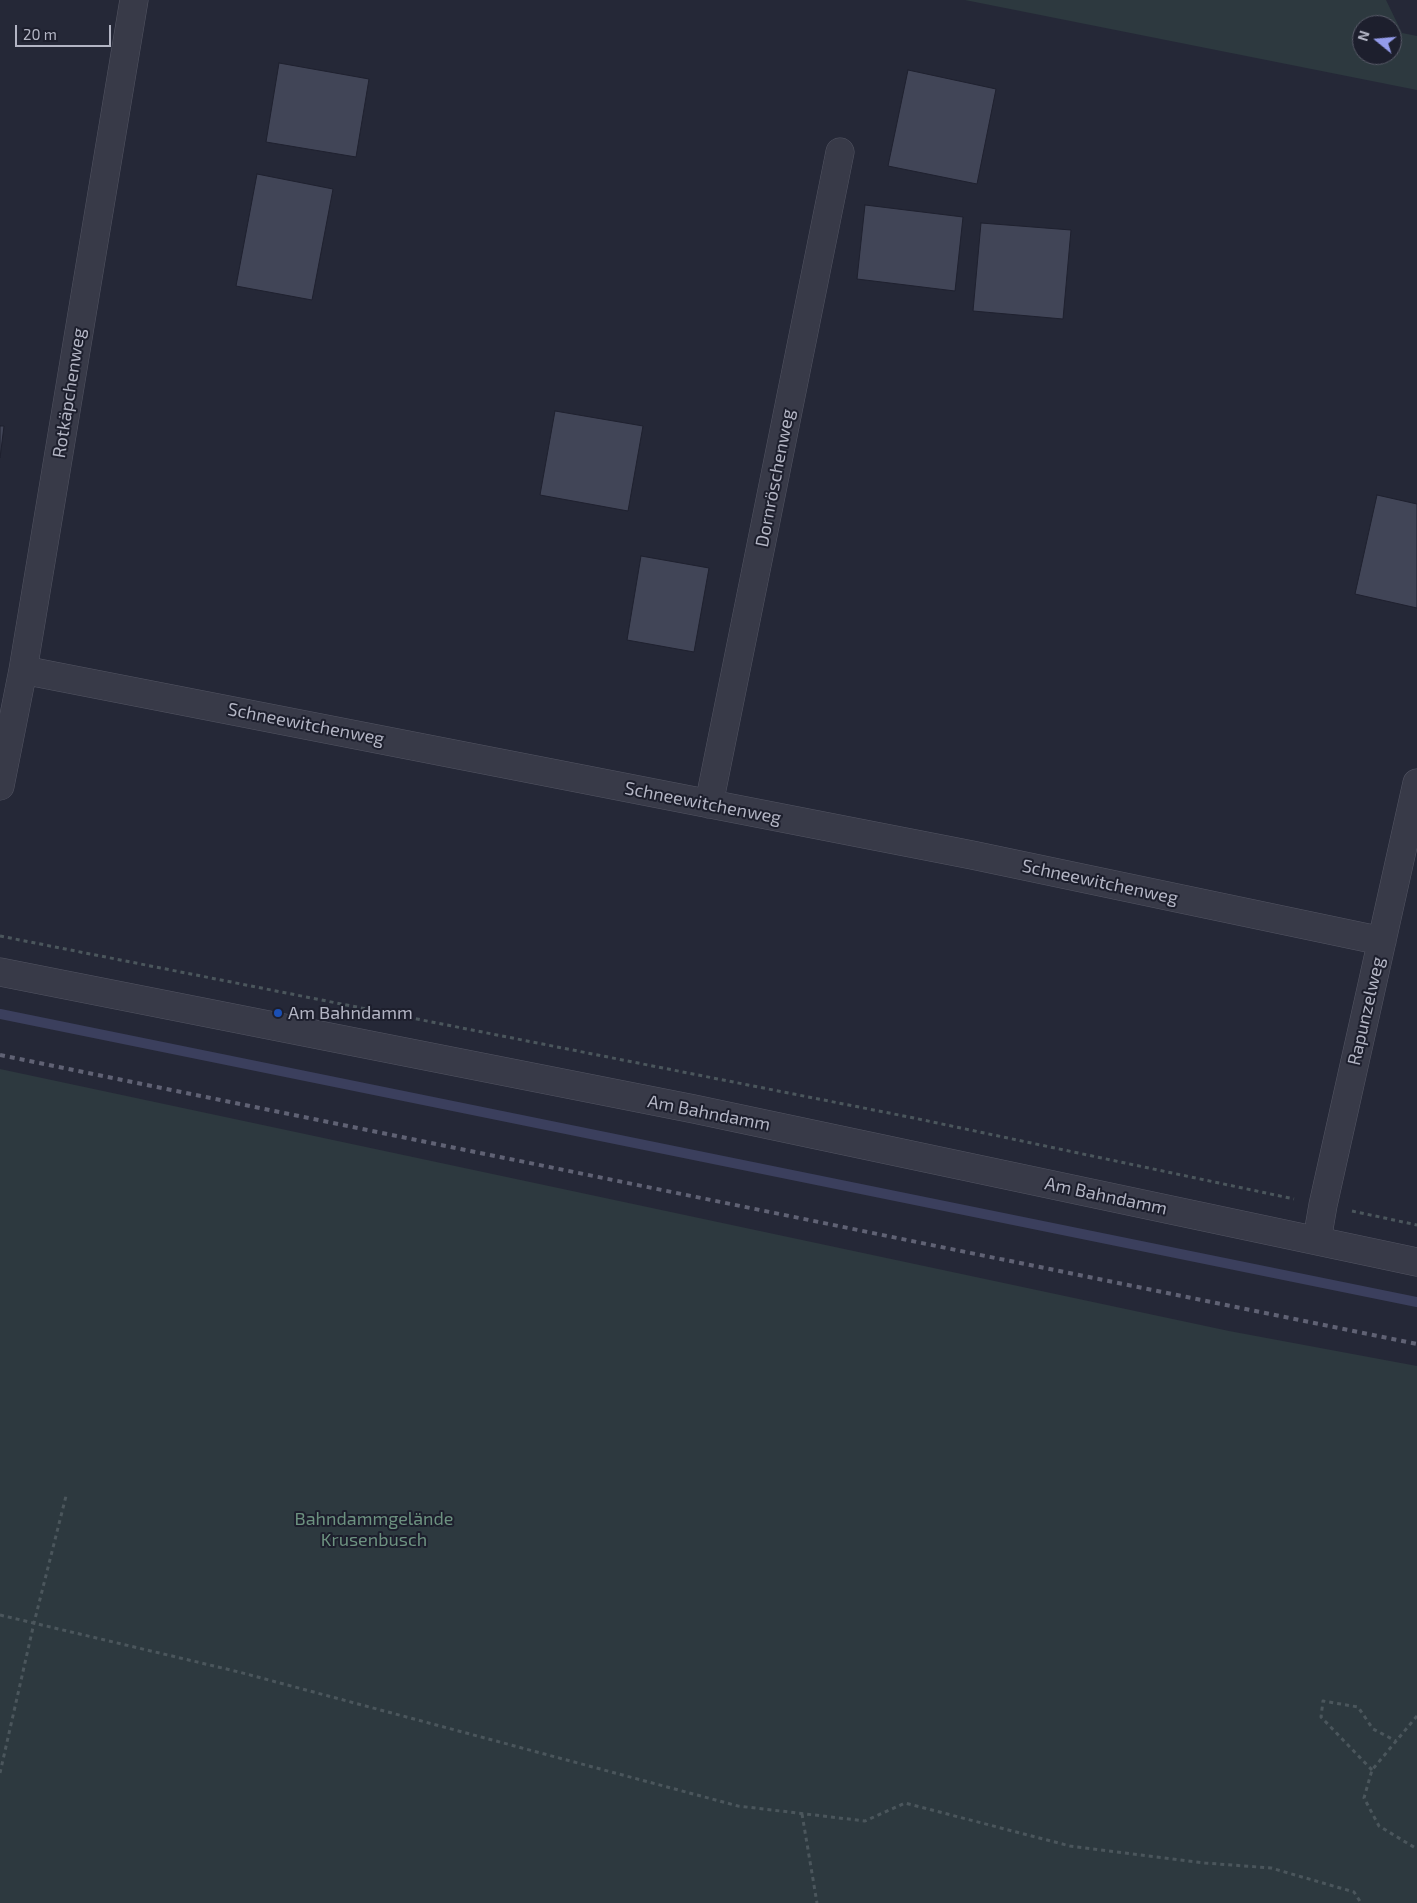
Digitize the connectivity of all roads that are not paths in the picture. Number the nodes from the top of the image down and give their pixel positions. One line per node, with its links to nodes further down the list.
1 (134, 0): 3 (street, Rotkäpchenweg)
2 (840, 152): 6 (street, Dornröschenweg)
3 (24, 670): 5 (street, Rotkäpchenweg); 6 (street, Schneewitchenweg)
4 (1417, 783): 7 (street, Rapunzelweg)
5 (0, 786)
6 (709, 804): 7 (street, Schneewitchenweg)
7 (1382, 941): 9 (street, Rapunzelweg)
8 (0, 972): 9 (street, Am Bahndamm)
9 (1317, 1240): 10 (street, Am Bahndamm)
10 (1417, 1262)

